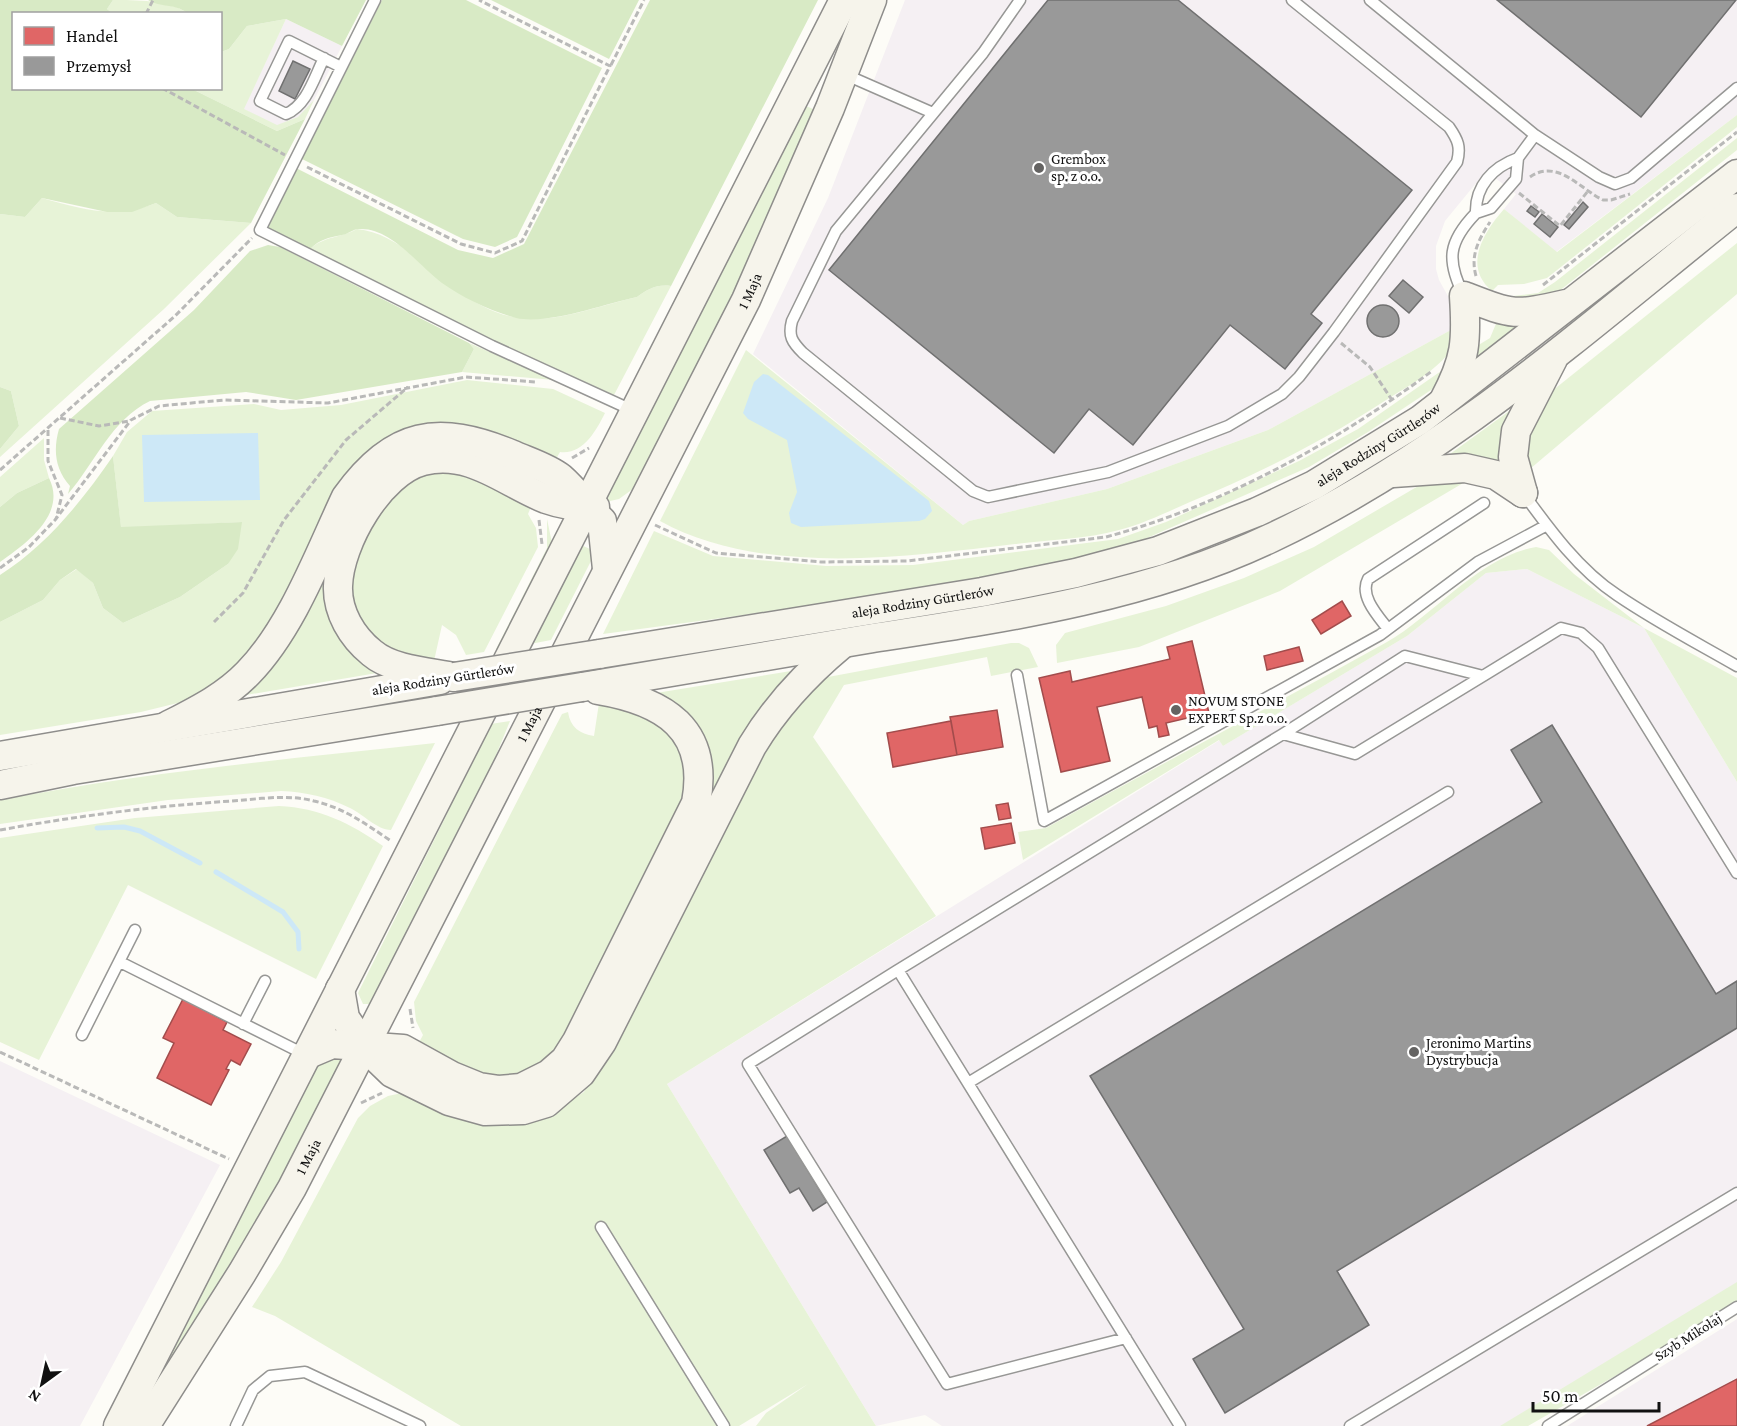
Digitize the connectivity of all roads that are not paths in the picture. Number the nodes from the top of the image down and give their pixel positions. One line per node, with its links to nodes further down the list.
1 (375, 0): 8 (lane)
2 (844, 0): 21 (main road)
3 (872, 0): 9 (main road, 1 Maja)
4 (1020, 0): 11 (lane)
5 (1293, 0): 11 (lane)
6 (1370, 0): 12 (lane)
7 (324, 58): 7 (lane); 8 (lane)
8 (341, 66): 21 (lane)
9 (844, 74): 11 (lane); 25 (main road, 1 Maja)
10 (1737, 88): 12 (lane)
11 (933, 113)
12 (1535, 135): 13 (lane)
13 (1518, 158): 16 (lane); 16 (lane)
14 (1737, 174): 18 (main road, aleja Rodziny Gürtlerów)
15 (1737, 208): 19 (main road, aleja Rodziny Gürtlerów)
16 (1476, 213): 17 (lane)
17 (1472, 290): 18 (main road); 20 (main road)
18 (1575, 302): 20 (main road, aleja Rodziny Gürtlerów)
19 (1557, 351): 23 (main road, aleja Rodziny Gürtlerów); 26 (main road)
20 (1442, 404): 37 (main road, aleja Rodziny Gürtlerów, bridge)
21 (634, 411): 22 (main road)
22 (610, 459): 24 (main road); 28 (main road)
23 (1391, 473): 26 (main road); 33 (main road, aleja Rodziny Gürtlerów)
24 (552, 488): 28 (main road); 30 (main road); 37 (main road); 39 (main road)
25 (648, 489): 28 (main road); 31 (main road, 1 Maja)
26 (1523, 493): 29 (lane)
27 (1484, 503): 32 (lane)
28 (586, 507): 30 (main road); 31 (main road)
29 (1547, 525): 32 (lane); 34 (lane)
30 (563, 551): 49 (main road)
31 (607, 569): 50 (main road, 1 Maja)
32 (1388, 629): 35 (lane)
33 (843, 643): 38 (main road, aleja Rodziny Gürtlerów); 55 (main road)
34 (1737, 666)
35 (1017, 675)
36 (1483, 676): 40 (lane); 40 (lane); 44 (lane)
37 (454, 677): 39 (main road, aleja Rodziny Gürtlerów)
38 (582, 687): 42 (main road, aleja Rodziny Gürtlerów, bridge); 55 (main road)
39 (168, 726): 41 (main road, aleja Rodziny Gürtlerów)
40 (1283, 734): 47 (lane)
41 (0, 756)
42 (0, 785)
43 (1448, 792): 56 (lane)
44 (1737, 873)
45 (135, 930): 46 (lane)
46 (120, 962): 51 (lane); 52 (lane)
47 (898, 970): 56 (lane); 61 (lane)
48 (266, 981): 51 (lane)
49 (340, 989): 53 (main road); 54 (main road)
50 (388, 997): 53 (main road, 1 Maja); 55 (main road)
51 (243, 1024): 54 (lane)
52 (82, 1035)
53 (364, 1046): 54 (main road); 55 (main road); 57 (main road, 1 Maja)
54 (306, 1055): 62 (main road)
55 (398, 1061): 57 (main road)
56 (968, 1083): 61 (lane)
57 (342, 1089): 63 (main road, 1 Maja)
58 (1737, 1193): 68 (lane)
59 (601, 1227): 66 (lane)
60 (1737, 1307): 69 (lane, Szyb Mikołaj)
61 (1126, 1338): 67 (lane)
62 (118, 1426)
63 (145, 1426)
64 (236, 1426): 65 (lane)
65 (420, 1426)
66 (724, 1426)
67 (1180, 1426)
68 (1350, 1426)
69 (1548, 1426)

